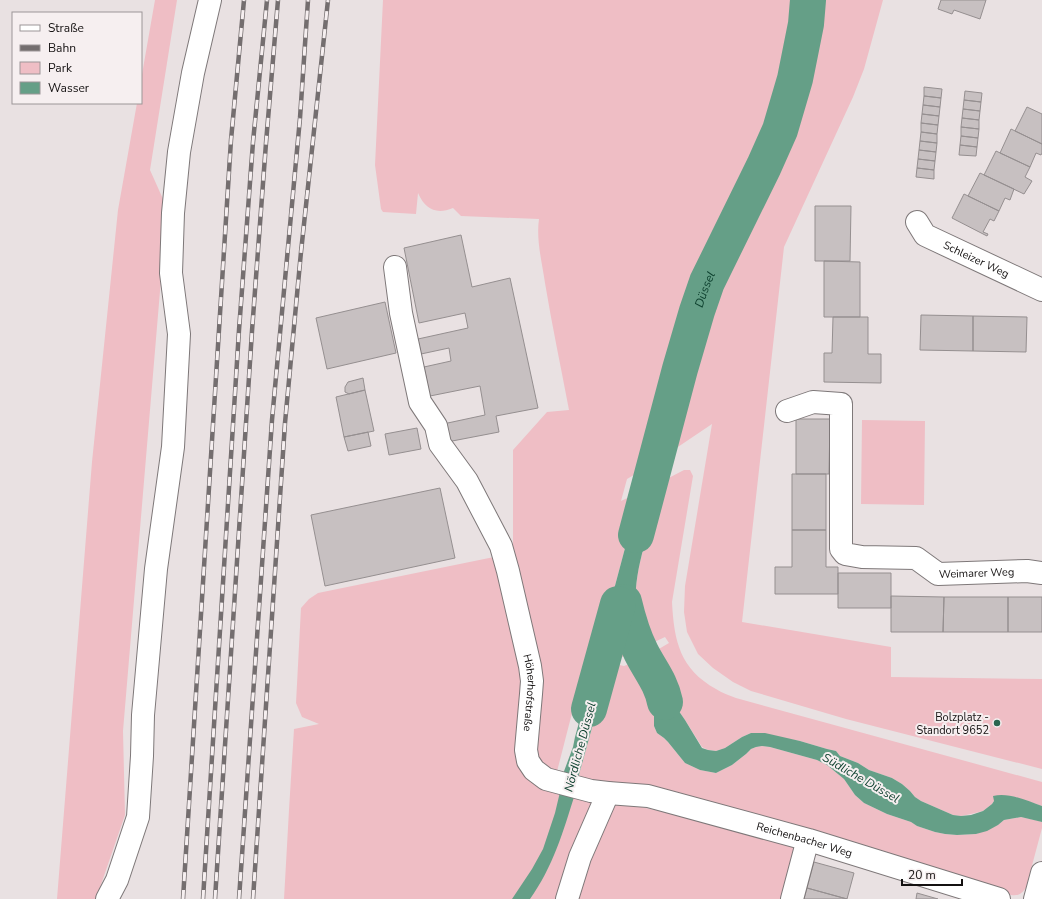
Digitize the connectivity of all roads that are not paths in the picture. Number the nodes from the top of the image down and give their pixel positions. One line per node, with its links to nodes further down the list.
1 (210, 0): 10 (street)
2 (917, 222): 4 (street, Schleizer Weg)
3 (396, 267): 7 (street, Höherhofstraße)
4 (1042, 290)
5 (787, 411): 6 (street, Weimarer Weg)
6 (1042, 573)
7 (599, 792): 11 (street); 13 (street, Reichenbacher Weg)
8 (805, 850): 12 (street)
9 (1042, 873): 14 (street)
10 (108, 899)
11 (567, 899)
12 (792, 899)
13 (999, 899)
14 (1035, 899)

